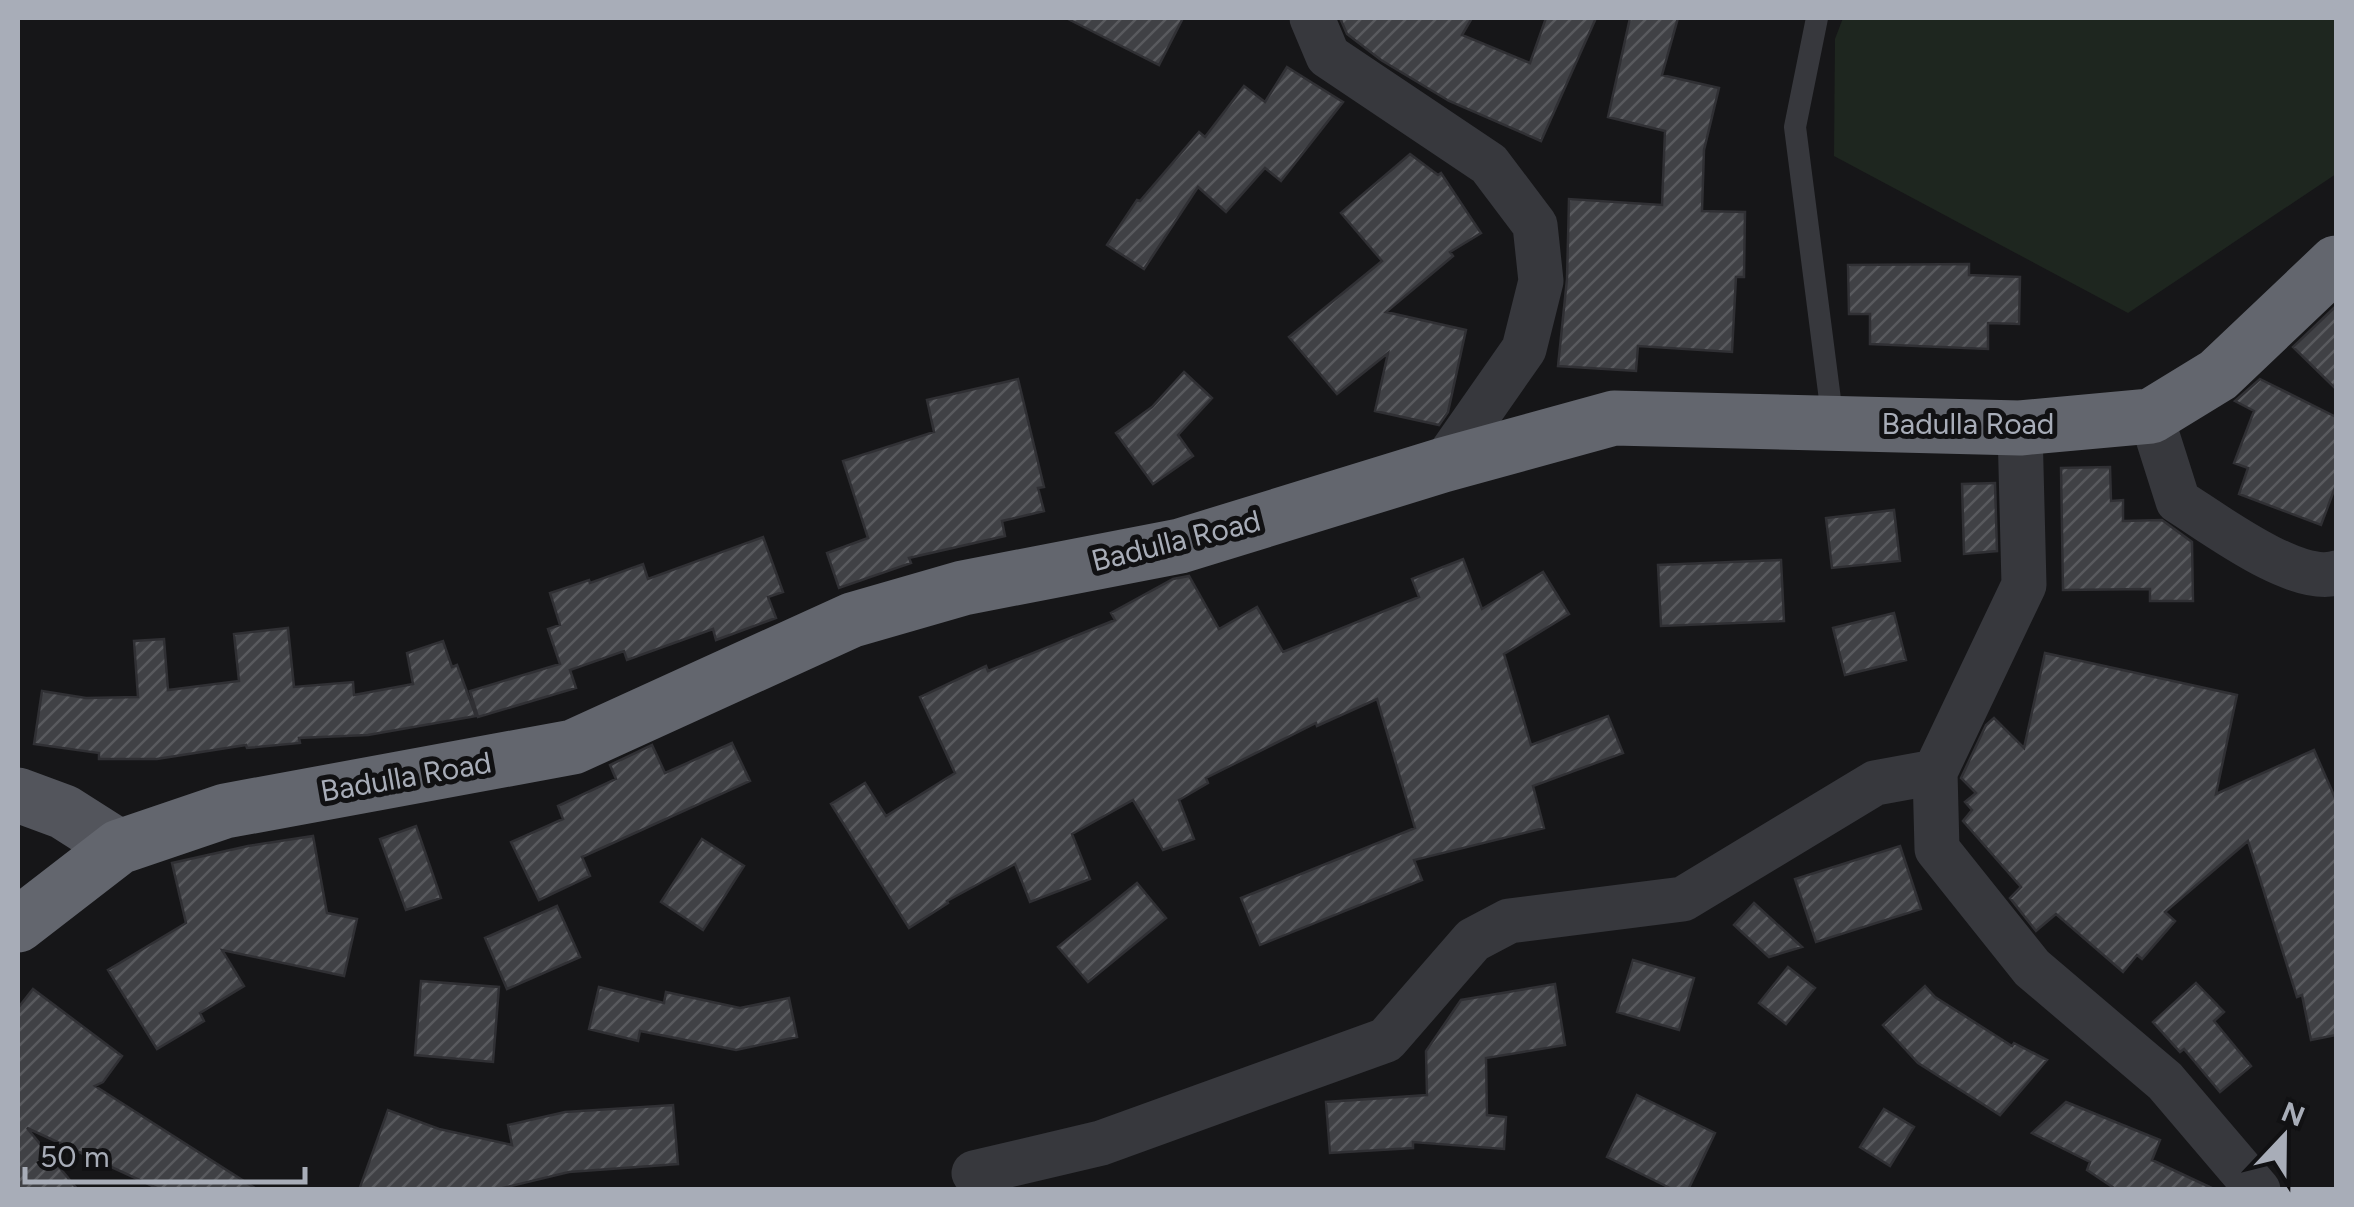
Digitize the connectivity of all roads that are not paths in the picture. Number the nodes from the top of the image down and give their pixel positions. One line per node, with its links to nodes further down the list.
1 (1312, 18): 7 (street)
2 (1818, 18): 5 (lane)
3 (2336, 263): 4 (highway, Badulla Road)
4 (2150, 416): 6 (highway, Badulla Road); 8 (street)
5 (1833, 423): 6 (highway, Badulla Road); 7 (highway, Badulla Road)
6 (2020, 428): 9 (street)
7 (1443, 465): 11 (highway, Badulla Road)
8 (2336, 573)
9 (1935, 772): 13 (street); 14 (street)
10 (18, 794): 11 (main road)
11 (119, 846): 12 (highway, Badulla Road)
12 (18, 926)
13 (974, 1173)
14 (2258, 1190)

